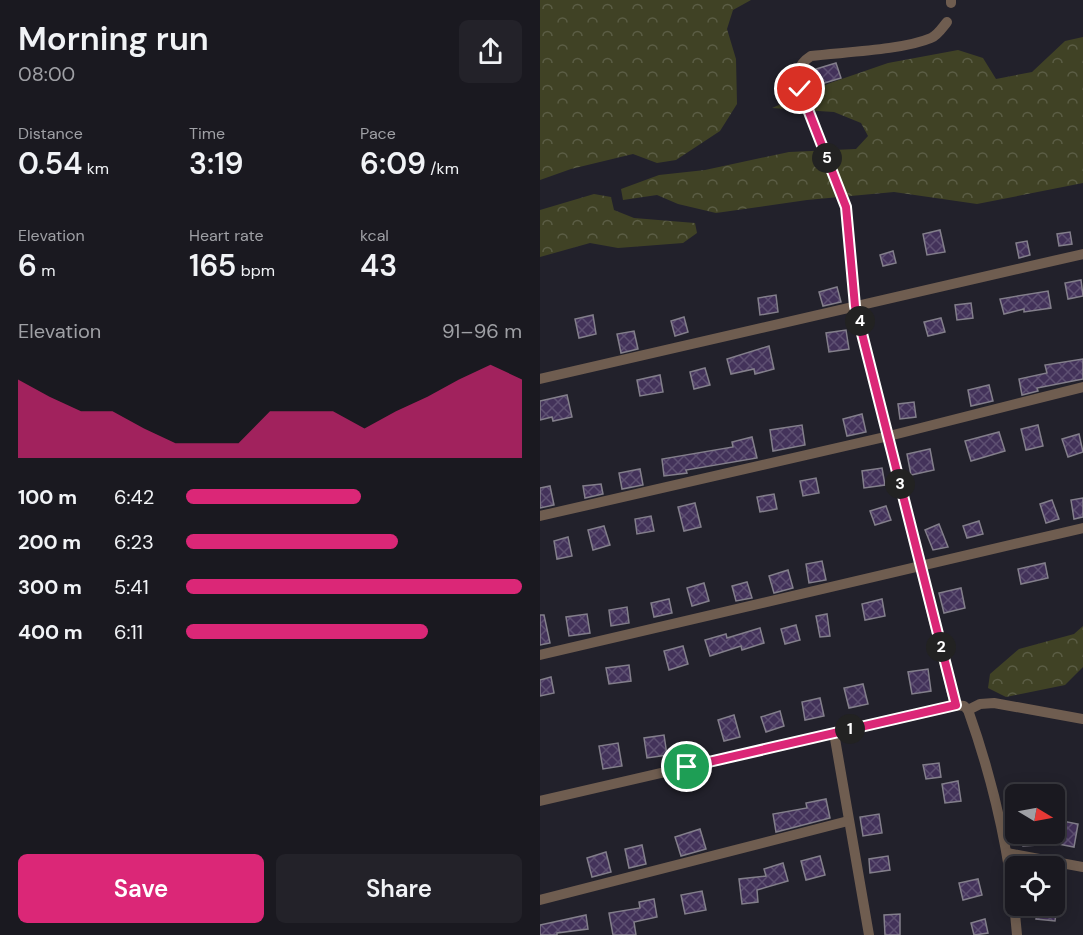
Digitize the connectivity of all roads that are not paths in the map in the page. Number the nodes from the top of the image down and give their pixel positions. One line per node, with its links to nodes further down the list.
1 (947, 22): 3 (street)
2 (1083, 254): 3 (street)
3 (855, 306): 4 (street); 6 (street)
4 (540, 379)
5 (1083, 387): 6 (street)
6 (889, 436): 7 (street); 9 (street)
7 (540, 516)
8 (1083, 528): 9 (street)
9 (920, 565): 10 (street); 11 (street)
10 (540, 655)
11 (956, 705): 12 (street); 14 (street)
12 (968, 710): 13 (street); 17 (street)
13 (1083, 718)
14 (834, 733): 15 (street); 16 (street)
15 (540, 801)
16 (848, 821): 19 (street); 20 (street)
17 (1007, 853): 18 (street); 21 (street)
18 (1083, 867)
19 (540, 900)
20 (869, 935)
21 (1017, 935)

